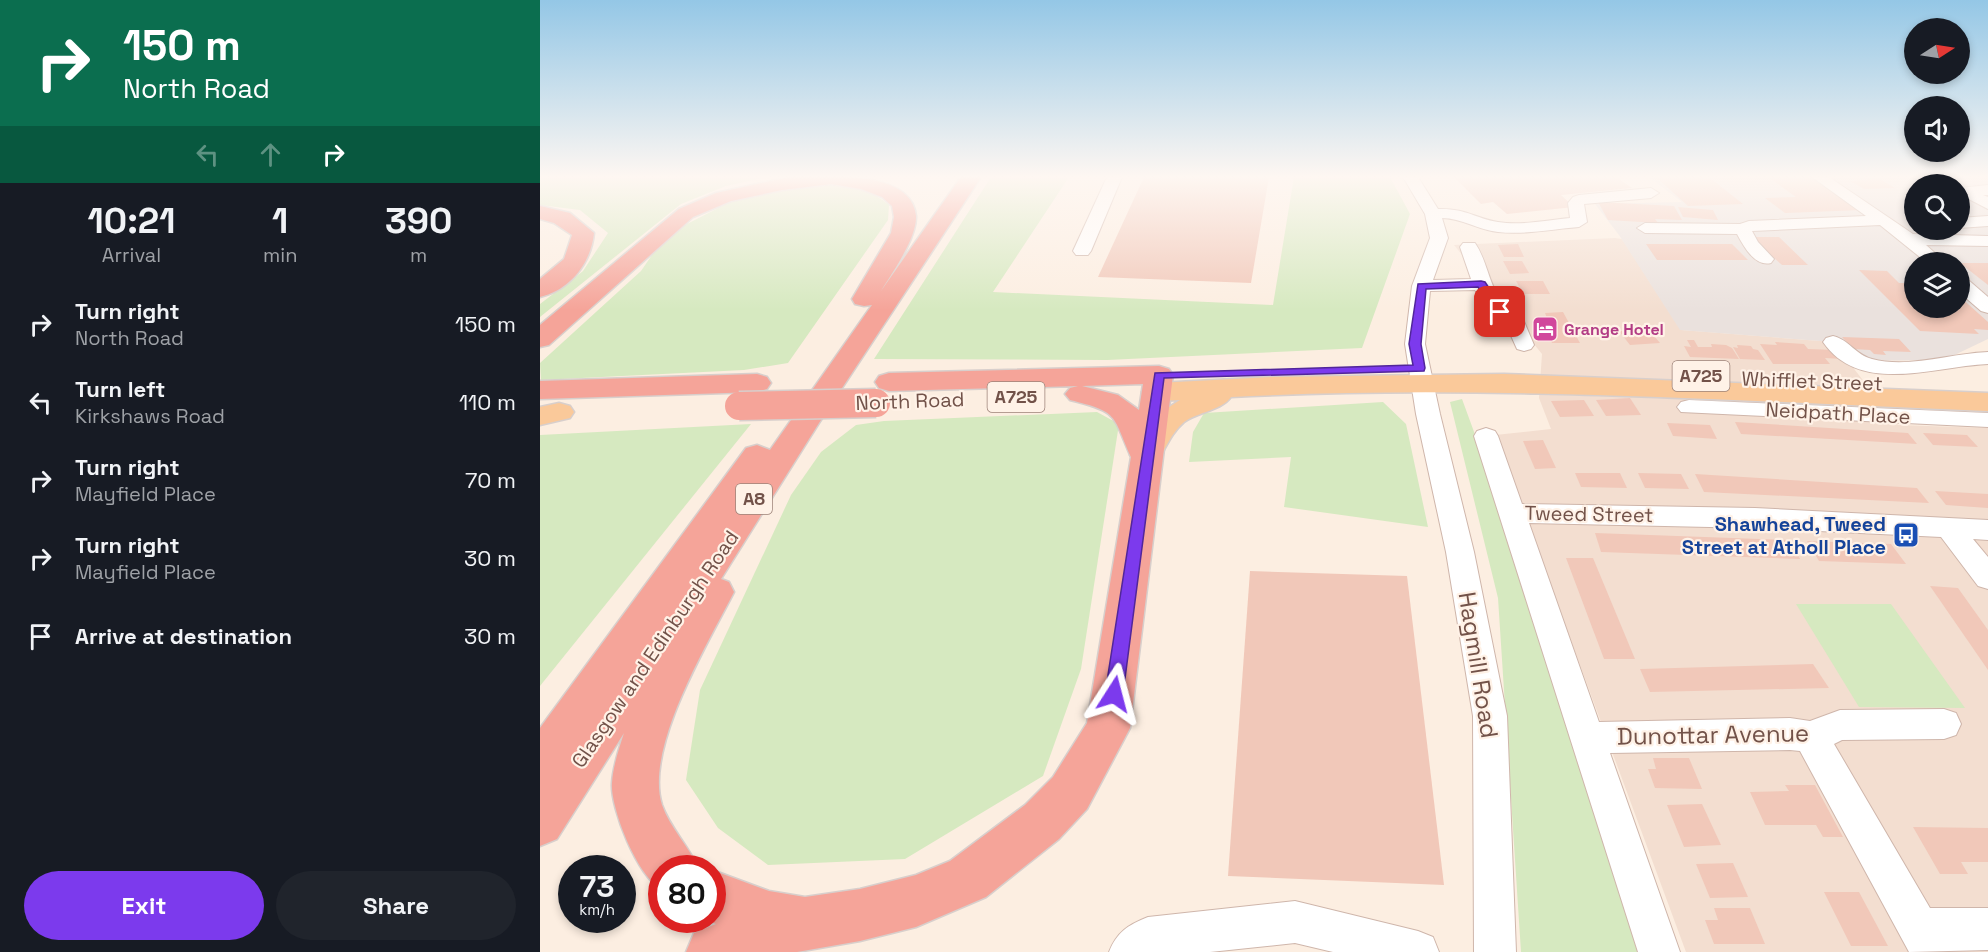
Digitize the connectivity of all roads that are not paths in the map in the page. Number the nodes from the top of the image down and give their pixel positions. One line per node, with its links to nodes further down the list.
1 (567, 221): 23 (highway)
2 (676, 221): 27 (highway, A8)
3 (905, 221): 26 (highway, A8)
4 (923, 221): 26 (highway, Glasgow and Edinburgh Road / A8)
5 (941, 221): 40 (highway, Glasgow and Edinburgh Road / A8)
6 (1095, 221): 18 (street)
7 (1435, 221): 22 (street, Hagmill Road)
8 (1479, 221): 9 (street)
9 (1579, 221)
10 (1888, 223): 12 (street); 13 (street)
11 (1645, 228): 12 (street)
12 (1743, 229): 20 (street)
13 (1904, 229)
14 (1970, 239): 16 (street)
15 (1918, 240): 19 (street)
16 (1988, 241)
17 (1469, 247): 21 (street)
18 (1082, 251)
19 (1928, 252)
20 (1765, 259)
21 (1481, 284): 22 (street); 29 (street)
22 (1422, 286): 31 (street, Hagmill Road)
23 (540, 290)
24 (1970, 292): 25 (street)
25 (1988, 308)
26 (854, 316): 50 (highway, Glasgow and Edinburgh Road / A8)
27 (540, 339)
28 (1833, 342): 30 (street)
29 (1524, 345)
30 (1988, 358)
31 (1421, 376): 32 (main road, North Road / A725); 33 (main road, North Road / A725); 35 (main road, Whifflet Street / A725); 60 (street, Hagmill Road)
32 (1158, 383): 33 (main road, North Road / A725); 34 (highway, North Road / A725); 36 (highway, North Road / A725); 42 (highway)
33 (1273, 386): 42 (main road, A725)
34 (882, 393): 36 (highway, North Road / A725); 38 (highway, North Road / A725, bridge)
35 (1986, 393)
36 (1080, 394): 42 (highway)
37 (1689, 407): 39 (street, Neidpath Place)
38 (545, 408)
39 (1988, 420)
40 (804, 423): 51 (highway, Glasgow and Edinburgh Road / A8); 52 (highway, A8)
41 (1486, 436): 43 (street, Dunottar Avenue)
42 (1146, 455): 54 (highway)
43 (1513, 513): 44 (street, Tweed Street); 49 (street, Dunottar Avenue)
44 (1948, 527): 45 (street, Tweed Street); 46 (street)
45 (1988, 530)
46 (1988, 578)
47 (1944, 724): 48 (street, Dunottar Avenue)
48 (1811, 737): 49 (street, Dunottar Avenue); 56 (street)
49 (1589, 738): 61 (street, Dunottar Avenue)
50 (540, 765)
51 (540, 822)
52 (661, 855)
53 (726, 901): 54 (highway)
54 (810, 922): 57 (highway)
55 (1988, 928): 56 (street)
56 (1926, 941)
57 (713, 952)
58 (1130, 952): 59 (street)
59 (1418, 952)
60 (1495, 952)
61 (1659, 952)

